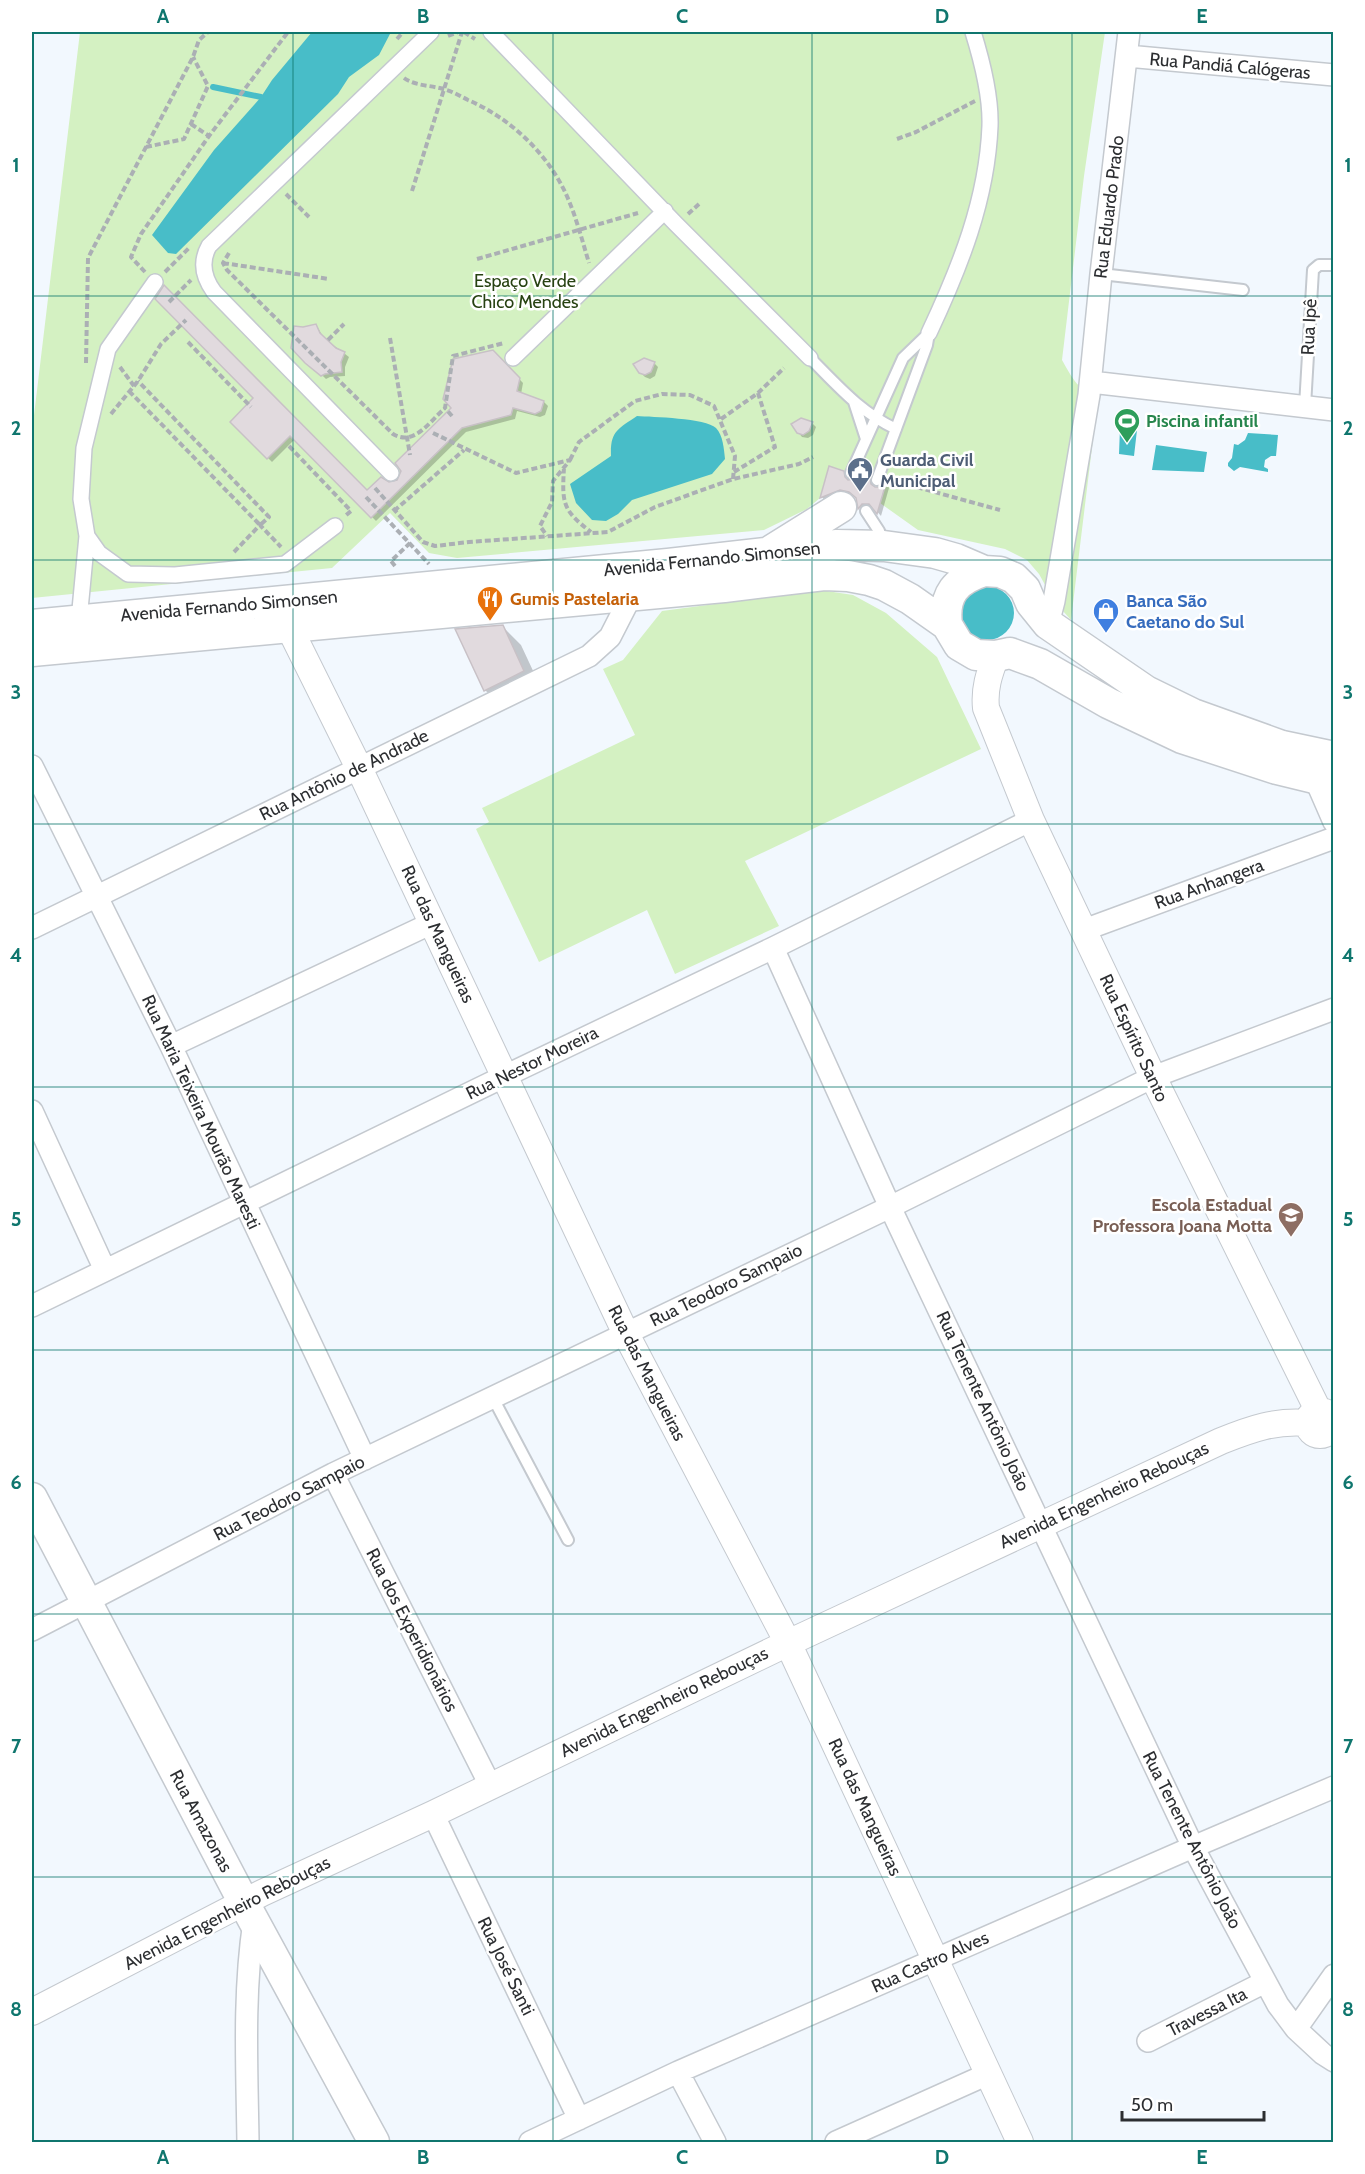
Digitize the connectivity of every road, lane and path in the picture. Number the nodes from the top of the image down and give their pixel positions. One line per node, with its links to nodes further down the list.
1 (208, 32): 10 (path)
2 (288, 32): 18 (path)
3 (461, 32): 7 (path); 8 (path); 15 (path)
4 (491, 32): 24 (street)
5 (974, 32): 45 (street)
6 (1129, 32): 9 (street, Rua Eduardo Prado)
7 (437, 36): 34 (street)
8 (481, 45)
9 (1126, 56): 12 (street, Rua Pandiá Calógeras); 38 (street, Rua Eduardo Prado)
10 (193, 57): 17 (path); 20 (path)
11 (413, 71): 13 (path)
12 (1334, 75)
13 (403, 77): 14 (path); 15 (path)
14 (397, 87)
15 (444, 89): 22 (path); 28 (path)
16 (981, 98): 19 (path)
17 (191, 124): 18 (path); 20 (path)
18 (208, 136): 31 (path)
19 (897, 139)
20 (146, 147): 52 (path)
21 (296, 187): 26 (path)
22 (412, 190)
23 (634, 206): 25 (path)
24 (665, 211): 50 (street); 51 (street)
25 (635, 213): 27 (path); 28 (path)
26 (309, 217)
27 (633, 220)
28 (580, 229): 32 (path); 33 (path)
29 (236, 246): 34 (path)
30 (597, 256): 33 (path)
31 (130, 257)
32 (477, 260)
33 (590, 263): 36 (path); 37 (path)
34 (215, 264): 39 (path); 42 (path); 69 (path); 78 (street)
35 (1334, 265): 59 (lane, Rua Ipê)
36 (592, 268)
37 (581, 271)
38 (1101, 274): 41 (lane); 55 (street, Rua Eduardo Prado)
39 (329, 279)
40 (155, 282): 93 (street)
41 (1244, 290)
42 (169, 302)
43 (186, 320): 54 (path)
44 (344, 324): 47 (path)
45 (929, 333): 66 (lane); 67 (lane)
46 (390, 338): 69 (path)
47 (328, 340)
48 (188, 342): 60 (path)
49 (510, 342): 61 (path)
50 (513, 358)
51 (810, 358): 58 (lane)
52 (86, 364)
53 (784, 368): 57 (path)
54 (138, 381): 56 (path); 90 (path)
55 (1091, 382): 59 (street); 103 (street, Rua Eduardo Prado)
56 (129, 391): 63 (path); 90 (path)
57 (758, 393): 65 (path); 77 (path)
58 (854, 402): 66 (lane); 70 (lane)
59 (1305, 406): 62 (street)
60 (250, 407)
61 (445, 408): 64 (path); 69 (path)
62 (1334, 410)
63 (110, 415)
64 (453, 416)
65 (721, 419): 75 (path); 77 (path)
66 (875, 419): 67 (lane); 70 (lane)
67 (896, 429): 81 (lane)
68 (433, 434): 72 (path)
69 (408, 439): 73 (path)
70 (866, 439): 79 (lane)
71 (289, 446): 88 (path)
72 (464, 450): 75 (path); 89 (path)
73 (410, 455)
74 (813, 457): 80 (path)
75 (570, 460): 76 (path)
76 (564, 467): 92 (path); 94 (path)
77 (734, 472): 80 (path)
78 (391, 473)
79 (851, 473)
80 (733, 479): 92 (path)
81 (882, 479): 83 (path)
82 (913, 481): 83 (path)
83 (906, 485): 86 (path)
84 (375, 488): 89 (path)
85 (366, 497): 98 (path)
86 (998, 504)
87 (850, 507): 95 (lane); 96 (main road)
88 (351, 511)
89 (394, 511): 94 (path)
90 (260, 525): 97 (path); 99 (path)
91 (335, 526): 97 (street)
92 (592, 533): 94 (path)
93 (87, 536): 99 (street); 104 (street)
94 (547, 536)
95 (884, 546): 96 (main road, Avenida Fernando Simonsen); 100 (main road, Avenida Fernando Simonsen)
96 (768, 553): 102 (main road, Avenida Fernando Simonsen)
97 (292, 558): 99 (street)
98 (398, 569)
99 (214, 571)
100 (984, 571): 103 (main road, Avenida Fernando Simonsen); 106 (main road)
101 (632, 594): 102 (main road, Avenida Fernando Simonsen); 106 (main road, Avenida Fernando Simonsen); 110 (street, Rua Antônio de Andrade)
102 (283, 614): 104 (main road, Avenida Fernando Simonsen); 107 (main road, Avenida Fernando Simonsen); 110 (street, Rua das Mangueiras)
103 (1039, 614): 108 (main road); 111 (main road, Avenida Fernando Simonsen)
104 (79, 620): 105 (main road, Avenida Fernando Simonsen)
105 (32, 625)
106 (947, 626): 108 (main road, Avenida Fernando Simonsen)
107 (32, 651)
108 (1003, 655): 111 (main road, Avenida Fernando Simonsen); 112 (street, Rua Espírito Santo)
109 (32, 766): 115 (street, Rua Maria Teixeira Mourão Maresti)
110 (359, 768): 115 (street, Rua Antônio de Andrade); 116 (street, Rua das Mangueiras)
111 (1327, 771): 113 (street)
112 (1031, 820): 118 (street, Rua Espírito Santo); 119 (street, Rua Nestor Moreira)
113 (1334, 822)
114 (1334, 838): 118 (street, Rua Anhangera)
115 (97, 896): 117 (street, Rua Antônio de Andrade); 121 (street, Rua Maria Teixeira Mourão Maresti)
116 (432, 923): 121 (street); 122 (street, Rua das Mangueiras)
117 (32, 928)
118 (1084, 930): 123 (street, Rua Espírito Santo)
119 (773, 948): 122 (street, Rua Nestor Moreira); 126 (street, Rua Tenente Antônio João)
120 (1334, 1009): 123 (street, Rua Teodoro Sampaio)
121 (171, 1046): 125 (street, Rua Maria Teixeira Mourão Maresti)
122 (505, 1076): 125 (street, Rua Nestor Moreira); 129 (street, Rua das Mangueiras)
123 (1153, 1077): 126 (street, Rua Teodoro Sampaio); 131 (street, Rua Espírito Santo)
124 (32, 1111): 127 (street)
125 (244, 1203): 127 (street, Rua Nestor Moreira); 132 (street, Rua Maria Teixeira Mourão Maresti)
126 (890, 1207): 129 (street, Rua Teodoro Sampaio); 135 (street, Rua Tenente Antônio João)
127 (105, 1270): 128 (street, Rua Nestor Moreira)
128 (32, 1306)
129 (626, 1334): 130 (street, Rua Teodoro Sampaio); 139 (street, Rua das Mangueiras)
130 (493, 1398): 132 (street, Rua Teodoro Sampaio); 136 (lane)
131 (1325, 1429): 135 (street, Avenida Engenheiro Rebouças)
132 (365, 1459): 133 (street, Rua Teodoro Sampaio)
133 (333, 1474): 137 (street, Rua Teodoro Sampaio); 140 (street, Rua dos Experidionários)
134 (32, 1498): 137 (main road, Rua Amazonas)
135 (1041, 1524): 139 (street, Avenida Engenheiro Rebouças); 143 (street, Rua Tenente Antônio João)
136 (568, 1540)
137 (86, 1602): 138 (street, Rua Teodoro Sampaio); 144 (main road, Rua Amazonas)
138 (32, 1630)
139 (788, 1643): 140 (street, Avenida Engenheiro Rebouças); 145 (street, Rua das Mangueiras)
140 (490, 1785): 142 (street, Avenida Engenheiro Rebouças)
141 (1334, 1787): 143 (street, Rua Castro Alves)
142 (433, 1814): 144 (street, Avenida Engenheiro Rebouças); 154 (street, Rua José Santi)
143 (1192, 1847): 145 (street, Rua Castro Alves); 147 (street, Rua Tenente Antônio João)
144 (249, 1912): 148 (street, Avenida Engenheiro Rebouças); 156 (street); 157 (main road, Rua Amazonas)
145 (936, 1960): 152 (street, Rua Castro Alves); 153 (street, Rua das Mangueiras)
146 (1334, 1975): 149 (street)
147 (1265, 1982): 149 (street, Rua Tenente Antônio João); 150 (street, Travessa Ita)
148 (32, 2012)
149 (1296, 2029): 151 (street, Rua Tenente Antônio João)
150 (1148, 2042)
151 (1334, 2061)
152 (678, 2072): 154 (street, Rua Castro Alves); 158 (street)
153 (988, 2074): 159 (street); 160 (street, Rua das Mangueiras)
154 (579, 2119): 155 (street, Rua Castro Alves)
155 (536, 2141)
156 (248, 2142)
157 (374, 2142)
158 (715, 2142)
159 (836, 2142)
160 (1020, 2142)

